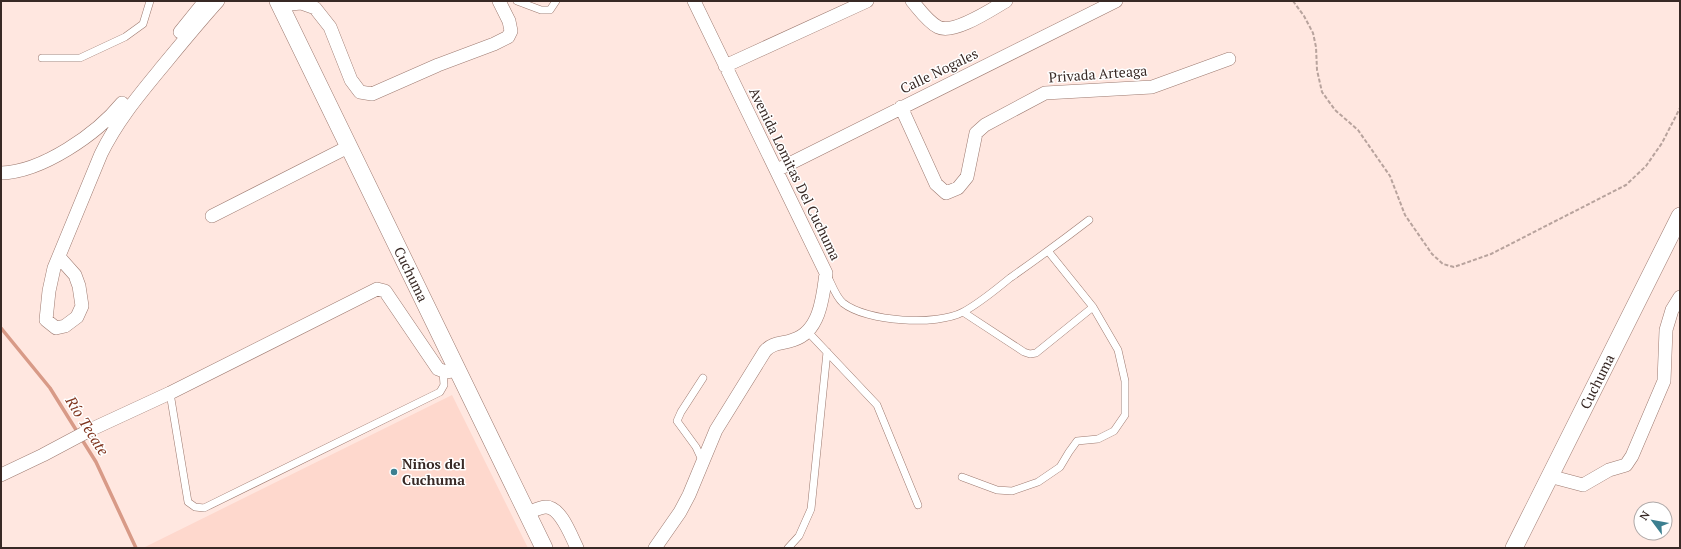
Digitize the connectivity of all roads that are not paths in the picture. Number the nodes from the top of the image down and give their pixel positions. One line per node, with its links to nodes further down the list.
1 (150, 1): 13 (lane)
2 (205, 1): 19 (street)
3 (218, 1): 24 (street)
4 (499, 1): 12 (street)
5 (516, 1): 6 (lane)
6 (556, 1)
7 (694, 1): 15 (street, Avenida Lomitas Del Cuchuma)
8 (867, 1): 15 (street)
9 (912, 1): 10 (street)
10 (1006, 1)
11 (1116, 1): 16 (street, Calle Nogales)
12 (279, 3): 17 (street, Cuchuma)
13 (42, 58)
14 (1229, 58): 16 (street, Privada Arteaga)
15 (725, 66): 18 (street, Avenida Lomitas Del Cuchuma)
16 (901, 108): 18 (street, Calle Nogales)
17 (348, 147): 20 (street); 31 (street, Cuchuma)
18 (777, 170): 25 (street, Avenida Lomitas Del Cuchuma)
19 (1, 173)
20 (212, 216)
21 (1679, 219): 36 (street, Cuchuma)
22 (1089, 220): 23 (lane)
23 (1048, 251): 27 (lane); 28 (lane)
24 (59, 257): 24 (street)
25 (826, 273): 28 (lane); 29 (street, Avenida Lomitas Del Cuchuma)
26 (1680, 297): 36 (street)
27 (1093, 307): 28 (lane); 37 (lane)
28 (963, 312)
29 (808, 332): 30 (lane); 34 (street)
30 (827, 352): 38 (lane); 43 (lane)
31 (450, 371): 33 (street); 33 (lane); 39 (street, Cuchuma)
32 (703, 378): 34 (lane)
33 (170, 393): 35 (street)
34 (703, 462): 42 (street)
35 (1, 475)
36 (1549, 476): 44 (street, Cuchuma)
37 (962, 477)
38 (918, 505)
39 (528, 513): 40 (street, Cuchuma); 41 (street)
40 (544, 548)
41 (578, 548)
42 (655, 548)
43 (788, 548)
44 (1514, 548)

